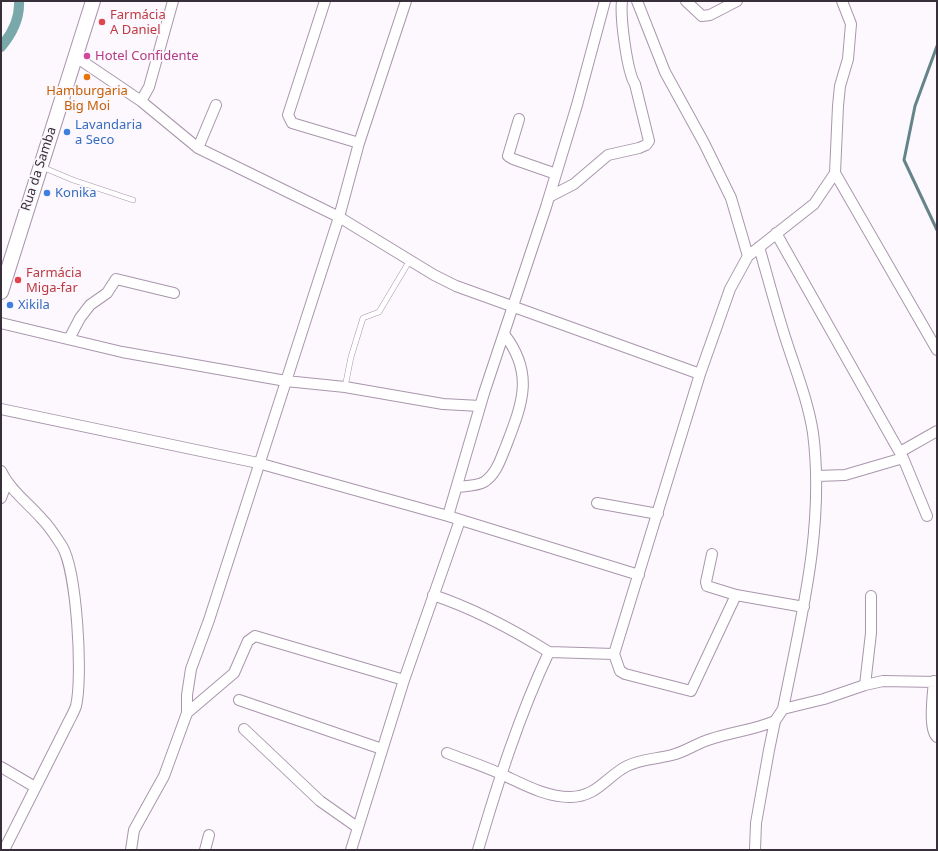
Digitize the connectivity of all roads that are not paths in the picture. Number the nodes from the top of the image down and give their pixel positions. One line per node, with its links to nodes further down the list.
1 (84, 1): 28 (main road, Rua da Samba)
2 (93, 1): 12 (main road, Rua da Samba)
3 (173, 1): 13 (street)
4 (325, 1): 16 (street)
5 (406, 1): 16 (street)
6 (605, 1): 20 (street)
7 (622, 1): 21 (street)
8 (638, 1): 26 (street)
9 (686, 1): 10 (street)
10 (737, 1)
11 (842, 1): 19 (street)
12 (76, 57): 13 (street); 18 (main road, Rua da Samba)
13 (141, 100): 17 (street)
14 (216, 104): 17 (street)
15 (519, 119): 20 (street)
16 (359, 142): 23 (street)
17 (198, 148): 23 (street)
18 (40, 166): 22 (lane); 29 (main road, Rua da Samba)
19 (835, 173): 24 (street); 35 (street)
20 (556, 174): 21 (street)
21 (549, 197): 31 (street)
22 (133, 200)
23 (339, 217): 27 (street); 37 (street)
24 (776, 233): 25 (street); 42 (street)
25 (759, 247): 26 (street); 45 (street)
26 (748, 256): 36 (street)
27 (410, 259): 31 (street); 38 (lane)
28 (1, 265)
29 (1, 292)
30 (174, 293): 34 (street)
31 (513, 307): 33 (street); 36 (street)
32 (1, 323): 34 (street)
33 (504, 334): 39 (street); 47 (street)
34 (69, 339): 37 (street)
35 (937, 350)
36 (700, 374): 50 (street)
37 (286, 381): 38 (street); 43 (street)
38 (345, 387): 39 (street)
39 (480, 406): 47 (street)
40 (1, 409): 43 (street)
41 (937, 431): 42 (street)
42 (902, 455): 45 (street); 52 (street)
43 (258, 463): 51 (street); 67 (street)
44 (1, 471): 46 (street)
45 (817, 476): 59 (street)
46 (6, 482): 48 (street); 75 (street)
47 (457, 487): 51 (street)
48 (1, 498)
49 (597, 503): 50 (street)
50 (658, 514): 55 (street)
51 (448, 516): 53 (street)
52 (927, 516)
53 (460, 520): 55 (street); 56 (street)
54 (712, 554): 57 (street)
55 (639, 575): 61 (street)
56 (433, 595): 60 (street); 62 (street)
57 (736, 595): 59 (street); 61 (street)
58 (871, 596): 64 (street)
59 (804, 607): 66 (street)
60 (549, 652): 61 (street); 74 (street)
61 (614, 654)
62 (404, 680): 67 (street); 71 (street)
63 (936, 681): 64 (street); 70 (street)
64 (865, 684): 66 (street)
65 (239, 700): 71 (street)
66 (783, 709): 68 (street)
67 (187, 713): 79 (street)
68 (775, 721): 74 (street); 83 (street)
69 (244, 729): 76 (street)
70 (937, 737)
71 (382, 749): 76 (street)
72 (447, 753): 74 (street)
73 (1, 767): 75 (street)
74 (500, 773): 82 (street)
75 (35, 787): 78 (street)
76 (357, 828): 81 (street)
77 (209, 835): 80 (street)
78 (4, 850)
79 (131, 850)
80 (205, 850)
81 (351, 850)
82 (478, 850)
83 (756, 850)

